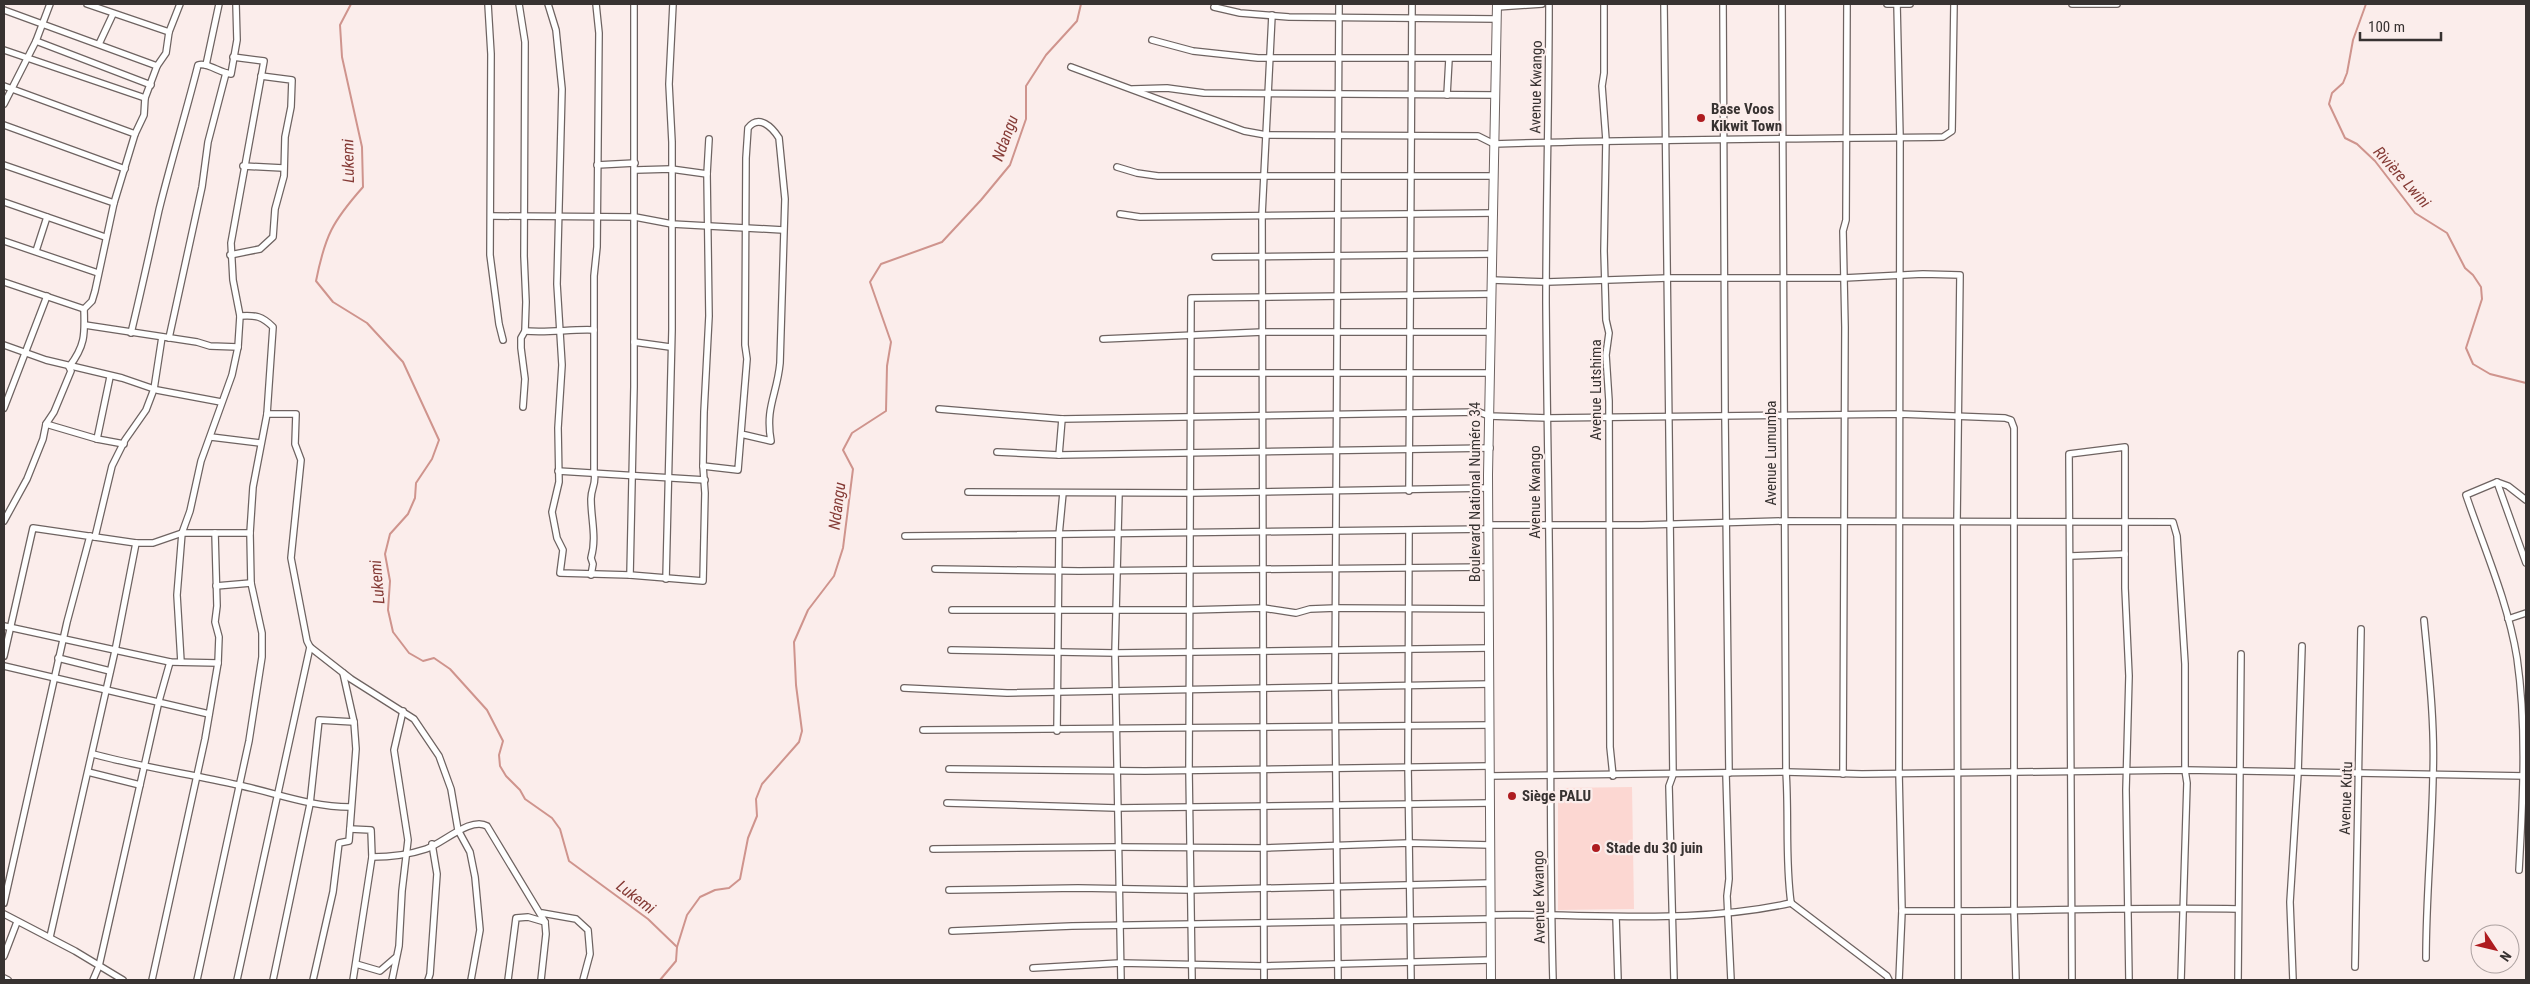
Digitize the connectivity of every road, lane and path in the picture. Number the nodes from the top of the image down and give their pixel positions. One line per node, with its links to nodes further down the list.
1 (50, 4): 35 (street)
2 (87, 4): 30 (street)
3 (180, 4): 36 (street)
4 (219, 4): 48 (street)
5 (236, 4): 41 (street)
6 (488, 4): 99 (street)
7 (519, 4): 100 (street)
8 (548, 4): 104 (street)
9 (596, 4): 80 (street)
10 (634, 4): 78 (street)
11 (673, 4): 85 (street)
12 (1339, 4): 32 (street)
13 (1412, 4): 33 (street)
14 (1542, 4): 27 (street)
15 (1548, 4): 75 (street, Avenue Kwango)
16 (1604, 4): 72 (street, Avenue Lutshima)
17 (1664, 4): 76 (street)
18 (1723, 4): 73 (street)
19 (1782, 4): 74 (street, Avenue Lumumba)
20 (1847, 4): 71 (street)
21 (1887, 4): 22 (street)
22 (1897, 4): 23 (street); 69 (street)
23 (1910, 4)
24 (1954, 4): 69 (street)
25 (2072, 4): 26 (street)
26 (2117, 4)
27 (1497, 5): 34 (main road, Boulevard National Numéro 34)
28 (1214, 7): 31 (street)
29 (4, 10): 35 (street)
30 (112, 14): 36 (street); 39 (street)
31 (1272, 15): 32 (street); 42 (street)
32 (1339, 16): 33 (street); 46 (street)
33 (1412, 17): 34 (street); 47 (street)
34 (1497, 19): 45 (main road, Boulevard National Numéro 34)
35 (43, 24): 38 (street); 39 (street)
36 (169, 32): 49 (street)
37 (1152, 40): 42 (street)
38 (36, 41): 43 (street); 53 (street)
39 (99, 44): 49 (street)
40 (4, 50): 43 (street)
41 (233, 57): 51 (street); 52 (street)
42 (1270, 57): 46 (street); 57 (street)
43 (27, 58): 55 (street); 62 (street)
44 (1449, 58): 45 (street); 47 (street); 60 (street)
45 (1496, 58): 61 (main road, Boulevard National Numéro 34)
46 (1338, 59): 47 (street); 58 (street)
47 (1412, 59): 59 (street)
48 (206, 64): 51 (street); 143 (street)
49 (157, 66): 53 (street)
50 (1070, 67): 56 (street)
51 (226, 73): 145 (street)
52 (261, 76): 81 (street); 83 (street)
53 (151, 85): 62 (street)
54 (4, 86): 55 (street)
55 (11, 89): 63 (street); 65 (street)
56 (1131, 89): 57 (street); 66 (street)
57 (1268, 94): 58 (street); 66 (street)
58 (1338, 95): 59 (street); 67 (street)
59 (1412, 95): 60 (street); 68 (street)
60 (1447, 95): 61 (street)
61 (1496, 95): 77 (main road, Boulevard National Numéro 34)
62 (145, 98): 65 (street)
63 (4, 104)
64 (4, 124): 84 (street)
65 (135, 134): 84 (street)
66 (1266, 134): 67 (street); 91 (street)
67 (1338, 134): 68 (street); 88 (street)
68 (1412, 136): 77 (street); 89 (street)
69 (1900, 138): 71 (street); 119 (street)
70 (709, 139): 87 (street)
71 (1845, 139): 74 (street); 123 (street)
72 (1606, 140): 75 (street); 76 (street); 125 (street, Avenue Lutshima)
73 (1724, 140): 74 (street); 76 (street); 121 (street)
74 (1782, 140): 122 (street, Avenue Lumumba)
75 (1548, 141): 77 (street); 127 (street, Avenue Kwango)
76 (1667, 141): 120 (street)
77 (1494, 144): 90 (main road, Boulevard National Numéro 34)
78 (635, 163): 80 (street); 86 (street)
79 (4, 164): 93 (street)
80 (597, 165): 101 (street)
81 (243, 166): 83 (street); 113 (street)
82 (1117, 167): 91 (street)
83 (284, 168): 113 (street)
84 (125, 169): 93 (street)
85 (671, 169): 86 (street); 87 (street); 105 (street)
86 (636, 170): 102 (street)
87 (707, 174): 106 (street)
88 (1337, 176): 89 (street); 91 (street); 96 (street)
89 (1412, 176): 90 (street); 97 (street)
90 (1494, 176): 94 (main road, Boulevard National Numéro 34)
91 (1265, 177): 98 (street)
92 (4, 202): 103 (street)
93 (114, 203): 109 (street)
94 (1494, 213): 97 (street); 112 (main road, Boulevard National Numéro 34)
95 (1120, 214): 98 (street)
96 (1336, 214): 97 (street); 98 (street); 114 (street)
97 (1411, 214): 115 (street)
98 (1262, 215): 117 (street)
99 (492, 216): 100 (street); 147 (street)
100 (525, 216): 104 (street); 138 (street)
101 (596, 216): 102 (street); 104 (street); 137 (street)
102 (635, 216): 105 (street); 148 (street)
103 (47, 217): 109 (street); 111 (street)
104 (560, 217): 136 (street)
105 (672, 224): 106 (street); 150 (street)
106 (708, 226): 107 (street); 193 (street)
107 (746, 228): 108 (street); 108 (street); 181 (street)
108 (784, 230): 181 (street)
109 (106, 236): 118 (street)
110 (4, 240): 111 (street)
111 (36, 251): 118 (street)
112 (1493, 254): 115 (street); 124 (main road, Boulevard National Numéro 34)
113 (230, 255): 134 (street)
114 (1336, 256): 115 (street); 117 (street); 132 (street)
115 (1411, 256): 129 (street)
116 (1215, 257): 117 (street)
117 (1263, 257): 131 (street)
118 (98, 272): 133 (street)
119 (1899, 276): 123 (street); 169 (street); 171 (street)
120 (1668, 278): 121 (street); 125 (street); 178 (street)
121 (1724, 278): 122 (street); 175 (street)
122 (1782, 278): 123 (street); 176 (street, Avenue Lumumba)
123 (1844, 278): 168 (street)
124 (1492, 280): 127 (street); 128 (main road, Boulevard National Numéro 34)
125 (1605, 280): 127 (street); 174 (street, Avenue Lutshima)
126 (4, 282): 130 (street)
127 (1547, 282): 177 (street, Avenue Kwango)
128 (1492, 294): 129 (street); 142 (main road, Boulevard National Numéro 34)
129 (1410, 295): 132 (street); 141 (street)
130 (47, 296): 133 (street); 152 (street)
131 (1263, 296): 132 (street); 139 (street); 144 (street)
132 (1337, 296): 140 (street)
133 (84, 309): 135 (street)
134 (240, 316): 151 (street); 166 (street)
135 (84, 325): 143 (street); 153 (street)
136 (560, 329): 137 (street); 138 (street); 194 (street)
137 (594, 330): 195 (street)
138 (525, 331): 162 (street)
139 (1263, 332): 140 (street); 144 (street); 156 (street)
140 (1336, 332): 141 (street); 157 (street)
141 (1410, 332): 142 (street); 154 (street)
142 (1491, 332): 158 (main road, Boulevard National Numéro 34)
143 (131, 334): 145 (street)
144 (1190, 334): 146 (street); 155 (street)
145 (166, 338): 151 (street); 160 (street)
146 (1103, 339)
147 (503, 340)
148 (634, 342): 150 (street); 196 (street)
149 (4, 345): 152 (street)
150 (670, 346): 197 (street)
151 (238, 347): 161 (street)
152 (26, 354): 153 (street); 163 (street)
153 (69, 366): 159 (street); 180 (street)
154 (1410, 372): 157 (street); 158 (street); 165 (street)
155 (1191, 373): 156 (street); 172 (street)
156 (1262, 373): 157 (street); 170 (street)
157 (1336, 373): 167 (street)
158 (1490, 373): 173 (main road, Boulevard National Numéro 34)
159 (110, 377): 160 (street); 183 (street)
160 (154, 389): 161 (street); 185 (street)
161 (221, 402): 182 (street)
162 (523, 407)
163 (4, 408)
164 (939, 409): 179 (street)
165 (1410, 413): 167 (street); 173 (street); 187 (street)
166 (267, 414): 184 (street); 265 (street)
167 (1336, 414): 170 (street); 190 (street)
168 (1844, 414): 169 (street); 176 (street); 212 (street)
169 (1900, 414): 171 (street); 213 (street)
170 (1262, 415): 172 (street); 189 (street)
171 (1958, 415): 209 (street); 214 (street)
172 (1190, 416): 179 (street); 191 (street)
173 (1489, 416): 177 (street); 186 (main road, Boulevard National Numéro 34)
174 (1609, 416): 177 (street); 178 (street); 220 (street, Avenue Lutshima)
175 (1725, 416): 176 (street); 178 (street); 217 (street)
176 (1783, 416): 211 (street, Avenue Lumumba)
177 (1548, 418): 219 (street, Avenue Kwango)
178 (1669, 418): 218 (street)
179 (1062, 419): 192 (street)
180 (46, 424): 183 (street); 210 (street)
181 (741, 434): 193 (street)
182 (211, 437): 184 (street); 228 (street)
183 (97, 439): 185 (street)
184 (260, 442): 225 (street)
185 (124, 444): 231 (street)
186 (1490, 448): 187 (street); 200 (main road, Boulevard National Numéro 34)
187 (1409, 450): 190 (street); 202 (street)
188 (996, 452): 192 (street)
189 (1262, 452): 190 (street); 191 (street); 204 (street)
190 (1336, 452): 201 (street)
191 (1189, 453): 192 (street); 207 (street)
192 (1060, 455)
193 (703, 466): 198 (street)
194 (558, 471): 195 (street); 245 (street)
195 (594, 472): 196 (street); 245 (street)
196 (632, 476): 197 (street); 246 (street)
197 (670, 479): 198 (street); 247 (street)
198 (705, 480): 247 (street)
199 (2497, 482): 208 (street); 236 (street); 259 (street)
200 (1489, 488): 202 (street); 221 (main road, Boulevard National Numéro 34)
201 (1336, 491): 202 (street); 204 (street); 224 (street)
202 (1409, 491)
203 (968, 492): 205 (street)
204 (1262, 492): 207 (street); 227 (street)
205 (1063, 493): 206 (street); 230 (street)
206 (1118, 493): 207 (street); 229 (street)
207 (1190, 493): 226 (street)
208 (2526, 500)
209 (2014, 520): 214 (street); 215 (street); 316 (street)
210 (4, 521)
211 (1784, 521): 212 (street); 217 (street); 319 (street, Avenue Lumumba)
212 (1843, 521): 213 (street); 326 (street)
213 (1900, 521): 214 (street); 323 (street)
214 (1957, 521): 320 (street)
215 (2069, 521): 216 (street); 216 (street); 235 (street)
216 (2125, 521): 234 (street); 315 (street)
217 (1727, 522): 218 (street); 325 (street)
218 (1670, 523): 220 (street); 327 (street)
219 (1547, 524): 220 (street); 221 (street); 332 (street, Avenue Kwango)
220 (1609, 524): 333 (street, Avenue Lutshima)
221 (1489, 527): 222 (street); 238 (main road, Boulevard National Numéro 34)
222 (1409, 531): 224 (street); 237 (street)
223 (215, 532): 225 (street); 228 (street); 249 (street)
224 (1336, 532): 227 (street); 239 (street)
225 (250, 533): 248 (street)
226 (1189, 533): 227 (street); 229 (street); 242 (street)
227 (1263, 533): 241 (street)
228 (182, 534): 233 (street); 279 (street)
229 (1116, 534): 230 (street); 244 (street)
230 (1059, 535): 232 (street); 243 (street)
231 (93, 536): 233 (street); 261 (street); 263 (street)
232 (905, 536)
233 (136, 543): 270 (street)
234 (2125, 554): 235 (street); 317 (street)
235 (2071, 556): 321 (street)
236 (2526, 563)
237 (1409, 567): 238 (street); 239 (street); 252 (street)
238 (1489, 567): 253 (main road, Boulevard National Numéro 34)
239 (1337, 568): 241 (street); 251 (street)
240 (934, 569): 243 (street)
241 (1263, 569): 242 (street); 250 (street)
242 (1190, 570): 244 (street); 256 (street)
243 (1059, 571): 244 (street); 257 (street)
244 (1117, 571): 255 (street)
245 (591, 575): 246 (street)
246 (630, 575): 247 (street)
247 (666, 579)
248 (250, 583): 249 (street); 336 (street)
249 (216, 586): 280 (street)
250 (1263, 608): 251 (street); 256 (street); 271 (street)
251 (1336, 608): 252 (street); 269 (street)
252 (1409, 608): 253 (street); 266 (street)
253 (1489, 609): 267 (main road, Boulevard National Numéro 34)
254 (952, 610): 257 (street)
255 (1116, 610): 256 (street); 257 (street); 274 (street)
256 (1190, 610): 273 (street)
257 (1058, 611): 272 (street)
258 (2526, 613): 259 (street)
259 (2508, 619): 334 (street)
260 (2424, 620): 329 (street)
261 (7, 627): 263 (street); 276 (street)
262 (2362, 629): 328 (street, Avenue Kutu)
263 (63, 640): 270 (street); 277 (street)
264 (2302, 646): 324 (street)
265 (310, 647): 283 (street); 337 (street)
266 (1408, 648): 267 (street); 269 (street); 286 (street)
267 (1490, 648): 285 (main road, Boulevard National Numéro 34)
268 (951, 650): 272 (street)
269 (1335, 650): 271 (street); 287 (street)
270 (116, 651): 278 (street); 282 (street)
271 (1262, 651): 273 (street); 289 (street)
272 (1058, 652): 274 (street); 293 (street)
273 (1189, 652): 274 (street); 291 (street)
274 (1115, 653): 292 (street)
275 (2241, 654): 322 (street)
276 (4, 656)
277 (58, 658): 282 (street); 284 (street)
278 (170, 662): 279 (street); 294 (street)
279 (181, 662): 280 (street)
280 (218, 663): 296 (street)
281 (4, 666): 284 (street)
282 (110, 671): 290 (street)
283 (342, 672): 295 (street); 297 (street)
284 (54, 677): 290 (street); 368 (street)
285 (1490, 684): 286 (street); 298 (main road, Boulevard National Numéro 34)
286 (1408, 686): 287 (street); 299 (street)
287 (1335, 687): 289 (street); 300 (street)
288 (904, 688): 293 (street)
289 (1262, 688): 291 (street); 303 (street)
290 (106, 689): 294 (street); 306 (street)
291 (1190, 689): 292 (street); 302 (street)
292 (1116, 690): 293 (street); 301 (street)
293 (1059, 692): 305 (street)
294 (158, 701): 296 (street); 307 (street)
295 (403, 711): 348 (street); 357 (street)
296 (209, 714): 330 (street)
297 (354, 722): 340 (street); 345 (street)
298 (1490, 725): 299 (street); 309 (main road, Boulevard National Numéro 34)
299 (1409, 726): 300 (street); 308 (street)
300 (1335, 727): 303 (street); 310 (street)
301 (1117, 728): 302 (street); 305 (street); 313 (street)
302 (1189, 728): 303 (street); 314 (street)
303 (1263, 728): 312 (street)
304 (923, 730): 305 (street)
305 (1057, 731)
306 (93, 754): 307 (street); 318 (street)
307 (145, 766): 330 (street); 335 (street)
308 (1408, 766): 309 (street); 310 (street); 341 (street)
309 (1489, 766): 331 (main road, Boulevard National Numéro 34)
310 (1336, 768): 312 (street); 342 (street)
311 (949, 769): 313 (street)
312 (1263, 769): 314 (street); 344 (street)
313 (1116, 770): 314 (street); 346 (street)
314 (1189, 770): 343 (street)
315 (2185, 770): 317 (street); 322 (street); 370 (street)
316 (2015, 771): 320 (street); 321 (street); 372 (street)
317 (2127, 771): 321 (street); 369 (street)
318 (88, 772): 335 (street); 391 (street)
319 (1786, 772): 325 (street); 326 (street); 367 (street, Avenue Lumumba)
320 (1957, 772): 323 (street); 375 (street)
321 (2072, 772): 373 (street)
322 (2240, 772): 324 (street); 371 (street)
323 (1899, 773): 326 (street); 374 (street)
324 (2298, 773): 328 (street); 439 (street)
325 (1728, 774): 327 (street); 379 (street)
326 (1844, 774)
327 (1673, 775): 333 (street); 380 (street)
328 (2360, 775): 329 (street); 403 (street, Avenue Kutu)
329 (2434, 775): 334 (street); 394 (street)
330 (197, 776): 336 (street); 409 (street)
331 (1489, 776): 332 (street); 339 (main road, Boulevard National Numéro 34)
332 (1550, 776): 333 (street); 378 (street, Avenue Kwango)
333 (1613, 776)
334 (2525, 776): 359 (street)
335 (140, 785): 400 (street)
336 (240, 785): 337 (street); 410 (street)
337 (276, 796): 340 (street); 411 (street)
338 (947, 803): 346 (street)
339 (1490, 803): 341 (street); 351 (main road, Boulevard National Numéro 34)
340 (310, 804): 345 (street); 412 (street)
341 (1409, 804): 342 (street); 349 (street)
342 (1336, 805): 344 (street); 352 (street)
343 (1190, 806): 344 (street); 346 (street); 354 (street)
344 (1263, 806): 355 (street)
345 (350, 807): 347 (street)
346 (1116, 808): 353 (street)
347 (350, 829): 358 (street); 413 (street)
348 (458, 830): 350 (street); 376 (street); 417 (street)
349 (1409, 843): 351 (street); 352 (street); 361 (street)
350 (432, 844): 357 (street); 416 (street)
351 (1490, 845): 360 (main road, Boulevard National Numéro 34)
352 (1336, 846): 355 (street); 362 (street)
353 (1117, 847): 354 (street); 356 (street); 365 (street)
354 (1190, 848): 355 (street); 366 (street)
355 (1264, 848): 363 (street)
356 (933, 849)
357 (407, 853): 358 (street); 393 (street)
358 (372, 857): 398 (street)
359 (2519, 870)
360 (1490, 883): 361 (street); 381 (main road, Boulevard National Numéro 34)
361 (1409, 885): 362 (street); 383 (street)
362 (1336, 886): 363 (street); 386 (street)
363 (1263, 888): 366 (street); 387 (street)
364 (949, 890): 365 (street)
365 (1118, 890): 366 (street); 389 (street)
366 (1190, 890): 388 (street)
367 (1791, 902): 379 (street); 431 (street)
368 (4, 903)
369 (2130, 907): 370 (street); 373 (street); 436 (street)
370 (2183, 908): 371 (street); 437 (street)
371 (2238, 908): 438 (street)
372 (2014, 910): 373 (street); 375 (street); 434 (street)
373 (2072, 910): 435 (street)
374 (1902, 911): 375 (street); 432 (street)
375 (1957, 911): 433 (street)
376 (542, 913): 385 (street); 420 (street)
377 (4, 914): 384 (street)
378 (1550, 914): 381 (street); 382 (street); 427 (street, Avenue Kwango)
379 (1729, 914): 380 (street); 430 (street)
380 (1674, 915): 382 (street); 429 (street)
381 (1490, 917): 383 (street); 395 (main road, Boulevard National Numéro 34)
382 (1616, 917): 428 (street)
383 (1410, 921): 386 (street); 397 (street)
384 (17, 922): 391 (street); 392 (street)
385 (546, 922): 418 (street); 419 (street)
386 (1337, 923): 387 (street); 399 (street)
387 (1264, 924): 388 (street); 402 (street)
388 (1192, 925): 389 (street); 401 (street)
389 (1118, 926): 390 (street); 396 (street)
390 (952, 931)
391 (50, 937): 400 (street)
392 (4, 956)
393 (396, 957): 398 (street); 415 (street)
394 (2426, 958)
395 (1491, 960): 397 (street); 426 (main road, Boulevard National Numéro 34)
396 (1120, 963): 401 (street); 404 (street); 421 (street)
397 (1411, 963): 399 (street); 425 (street)
398 (356, 964): 414 (street)
399 (1338, 965): 402 (street); 424 (street)
400 (99, 966): 407 (street); 408 (street)
401 (1192, 966): 402 (street); 422 (street)
402 (1264, 966): 423 (street)
403 (2355, 967)
404 (1033, 968)
405 (4, 978): 406 (street)
406 (8, 980)
407 (93, 980)
408 (123, 980)
409 (152, 980)
410 (197, 980)
411 (237, 980)
412 (273, 980)
413 (313, 980)
414 (353, 980)
415 (392, 980)
416 (428, 980)
417 (471, 980)
418 (508, 980)
419 (541, 980)
420 (583, 980)
421 (1121, 980)
422 (1192, 980)
423 (1264, 980)
424 (1338, 980)
425 (1411, 980)
426 (1491, 980)
427 (1553, 980)
428 (1618, 980)
429 (1674, 980)
430 (1731, 980)
431 (1888, 980)
432 (1900, 980)
433 (1958, 980)
434 (2016, 980)
435 (2072, 980)
436 (2129, 980)
437 (2182, 980)
438 (2238, 980)
439 (2294, 980)

